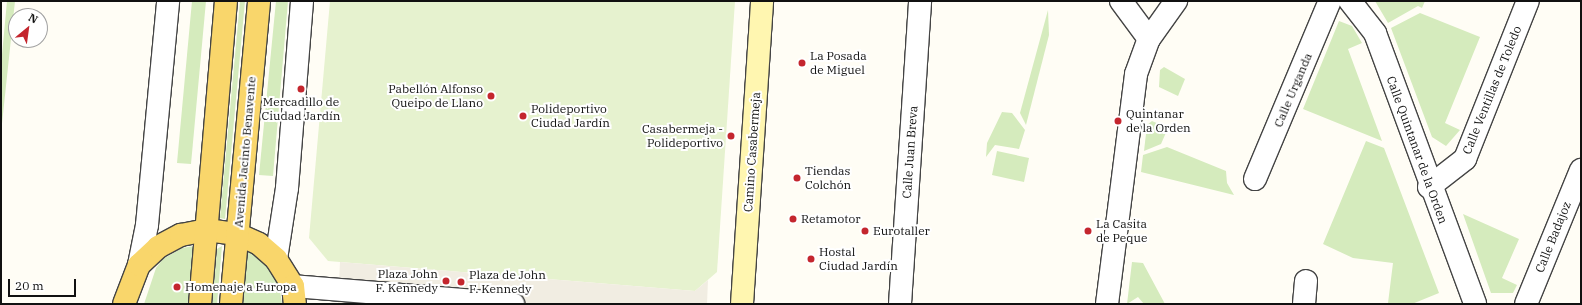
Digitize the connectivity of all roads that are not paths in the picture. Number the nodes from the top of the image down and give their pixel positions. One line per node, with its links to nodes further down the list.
1 (168, 1): 19 (street)
2 (226, 1): 16 (main road)
3 (259, 1): 17 (main road, Avenida Jacinto Benavente)
4 (302, 1): 18 (street)
5 (762, 1): 26 (main road, Camino Casabermeja)
6 (920, 1): 27 (street, Calle Juan Breva)
7 (1121, 1): 12 (street)
8 (1176, 1): 12 (street)
9 (1330, 1): 14 (street, Calle Urganda)
10 (1350, 1): 15 (street, Calle Quintanar de la Orden)
11 (1528, 1): 15 (street, Calle Ventillas de Toledo)
12 (1149, 39): 28 (street)
13 (1581, 170): 31 (street, Calle Badajoz)
14 (1255, 179)
15 (1429, 187): 30 (street, Calle Quintanar de la Orden)
16 (207, 230): 17 (main road); 19 (main road); 23 (main road)
17 (237, 234): 18 (main road); 24 (main road, Avenida Jacinto Benavente)
18 (276, 260): 21 (main road)
19 (140, 266): 22 (main road)
20 (1306, 281): 29 (street)
21 (294, 295): 25 (street)
22 (124, 304)
23 (200, 304)
24 (231, 304)
25 (513, 304)
26 (742, 304)
27 (900, 304)
28 (1107, 304)
29 (1304, 304)
30 (1475, 304)
31 (1526, 304)

